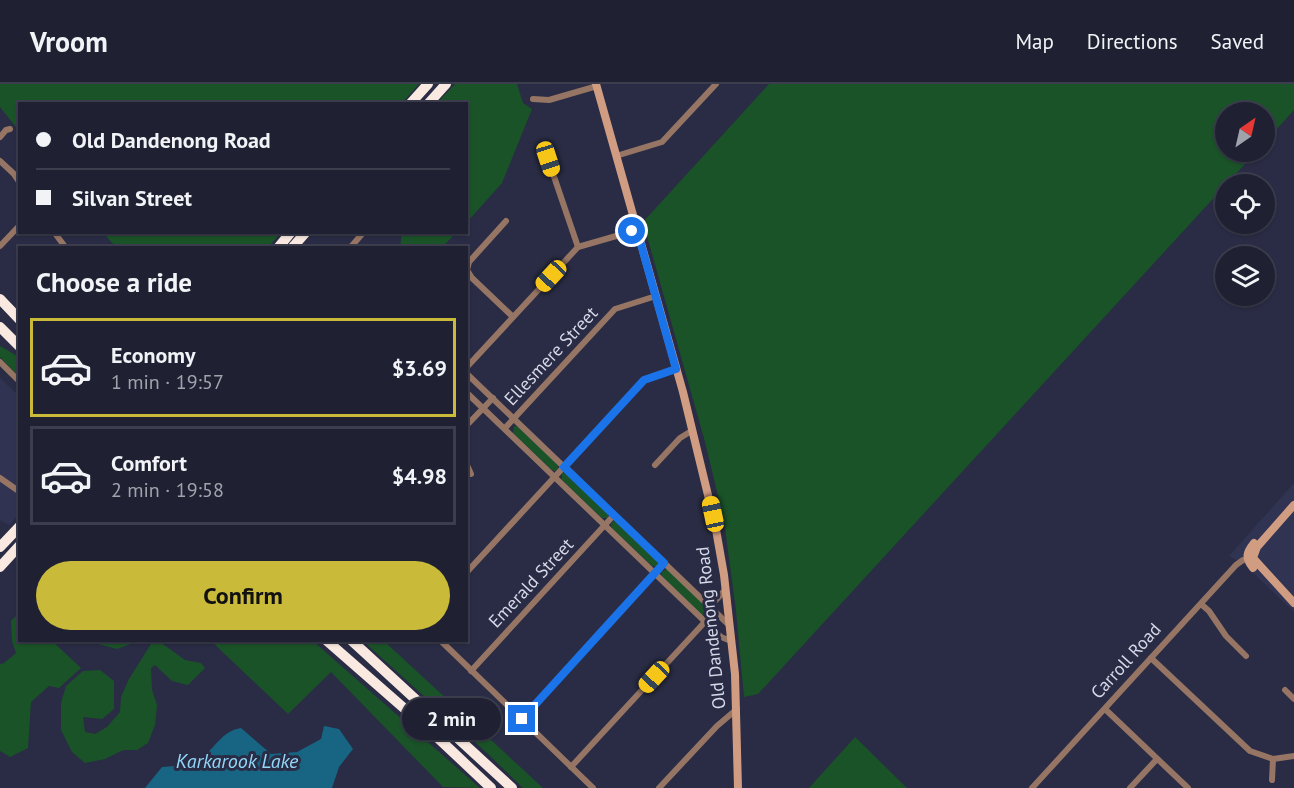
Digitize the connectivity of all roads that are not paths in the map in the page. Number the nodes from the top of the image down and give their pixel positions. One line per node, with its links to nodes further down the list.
1 (428, 84): 6 (highway)
2 (446, 84): 7 (highway)
3 (716, 84): 10 (street)
4 (596, 85): 5 (street); 10 (main road, Old Dandenong Road)
5 (533, 99)
6 (413, 102)
7 (430, 102)
8 (10, 129): 9 (street)
9 (0, 137)
10 (616, 156): 16 (main road, Old Dandenong Road)
11 (548, 159): 24 (street)
12 (0, 161): 13 (street)
13 (18, 180)
14 (506, 221): 25 (street)
15 (18, 227): 20 (street)
16 (637, 230): 24 (street); 27 (main road, Old Dandenong Road)
17 (289, 234): 21 (highway)
18 (304, 234): 22 (highway)
19 (362, 234): 23 (street)
20 (0, 246)
21 (280, 246)
22 (294, 246)
23 (352, 246)
24 (578, 247): 29 (street)
25 (468, 266)
26 (468, 272): 29 (street)
27 (656, 296): 35 (main road, Old Dandenong Road); 41 (street, Ellesmere Street)
28 (0, 299): 30 (highway)
29 (513, 317): 34 (street)
30 (18, 318)
31 (0, 327): 32 (highway)
32 (18, 345)
33 (0, 362): 37 (street)
34 (468, 366)
35 (676, 369): 44 (main road, Old Dandenong Road); 47 (street)
36 (468, 375): 39 (street)
37 (18, 379)
38 (468, 394): 40 (street)
39 (493, 398): 40 (street); 41 (street)
40 (484, 408): 42 (street); 43 (street)
41 (514, 419): 43 (street, Ellesmere Street); 47 (street)
42 (468, 424)
43 (505, 428): 49 (street)
44 (693, 430): 45 (street); 63 (main road, Old Dandenong Road)
45 (656, 465)
46 (468, 467): 48 (street)
47 (564, 467): 49 (street); 53 (street)
48 (471, 474)
49 (555, 477): 54 (street); 61 (street)
50 (0, 478): 51 (street)
51 (18, 491)
52 (1294, 505): 58 (main road, Carroll Road)
53 (614, 515): 54 (street, Emerald Street); 59 (street)
54 (605, 525): 62 (street); 76 (street, Emerald Street)
55 (18, 528): 56 (highway)
56 (0, 547)
57 (18, 547): 60 (highway)
58 (1250, 558): 65 (main road); 66 (street, Carroll Road)
59 (664, 563): 62 (street); 64 (street)
60 (0, 567)
61 (468, 571)
62 (655, 573): 68 (street); 81 (street)
63 (726, 590): 64 (street); 69 (main road, Old Dandenong Road)
64 (702, 600): 67 (street)
65 (1294, 603)
66 (1201, 604): 74 (street); 75 (street, Carroll Road)
67 (714, 612): 68 (street); 69 (street)
68 (705, 621): 70 (street); 85 (street)
69 (730, 627): 70 (main road, Old Dandenong Road)
70 (731, 641): 79 (main road, Old Dandenong Road)
71 (328, 642): 87 (highway)
72 (353, 642): 88 (highway)
73 (442, 642): 76 (street)
74 (1246, 656)
75 (1151, 658): 80 (street, Carroll Road); 84 (street)
76 (471, 671): 81 (street)
77 (1285, 690): 78 (street)
78 (1294, 699)
79 (737, 708): 90 (street); 91 (main road, Old Dandenong Road)
80 (1105, 709): 83 (street); 92 (street, Carroll Road)
81 (522, 719): 85 (street)
82 (1294, 756): 84 (street)
83 (1157, 759): 93 (street); 94 (street)
84 (1274, 759): 86 (street)
85 (572, 767): 89 (street)
86 (1272, 780)
87 (491, 788)
88 (512, 788)
89 (593, 788)
90 (660, 788)
91 (738, 788)
92 (1032, 788)
93 (1130, 788)
94 (1188, 788)

